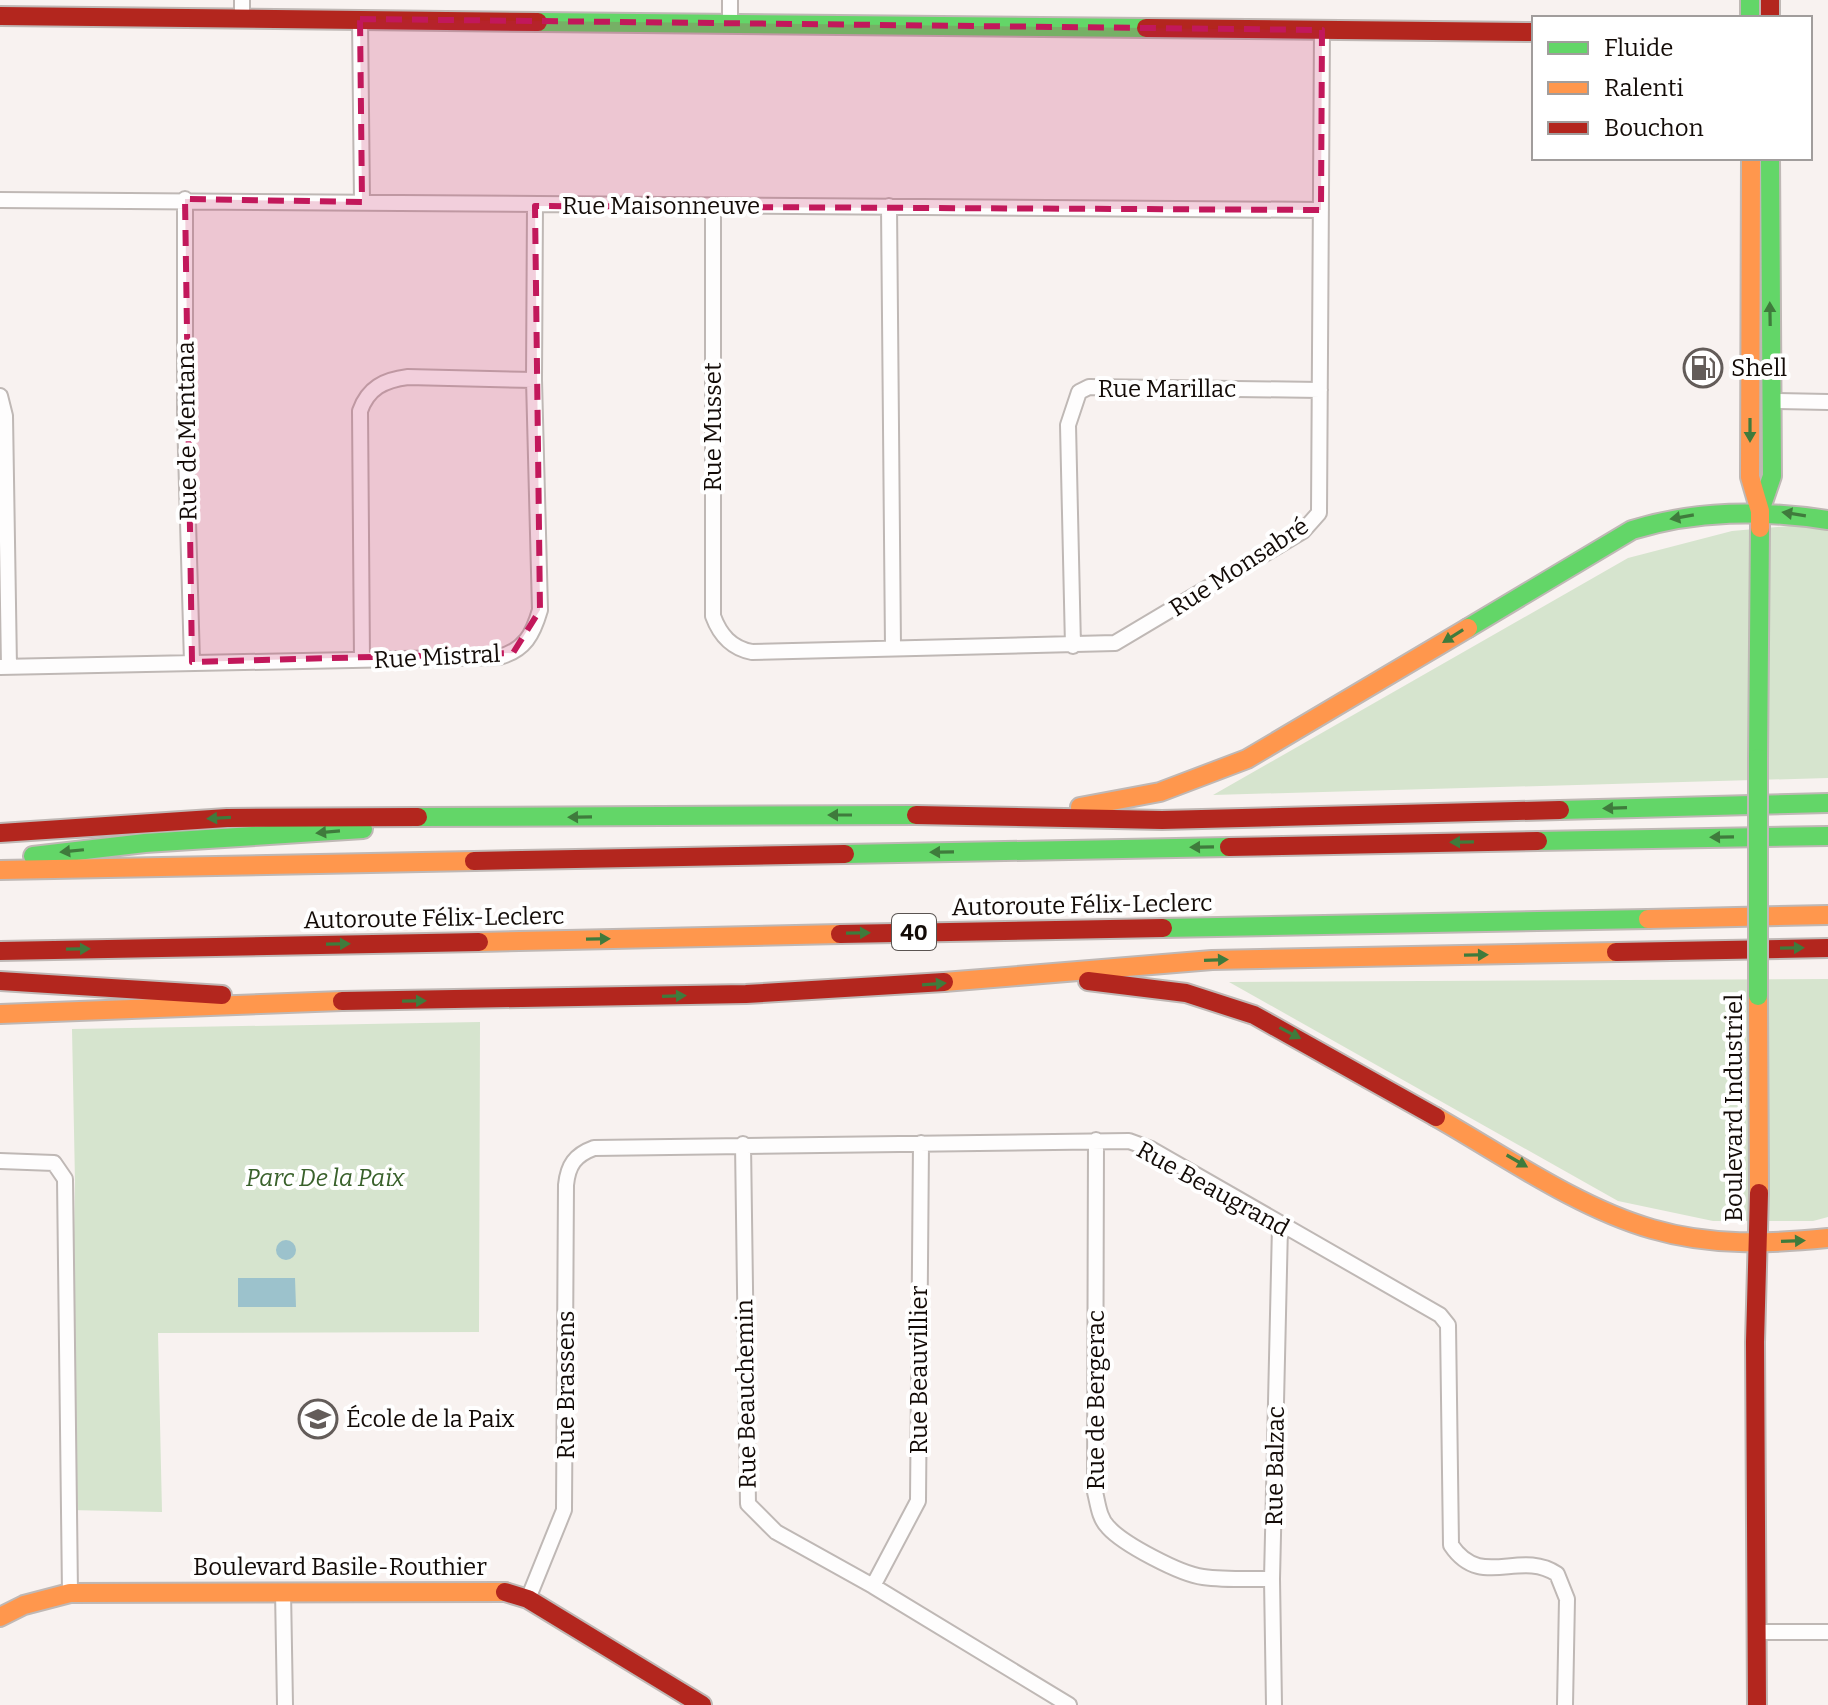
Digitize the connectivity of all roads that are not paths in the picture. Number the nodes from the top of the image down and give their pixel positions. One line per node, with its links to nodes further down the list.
1 (242, 0): 4 (street)
2 (730, 0): 6 (street)
3 (0, 16): 4 (main road)
4 (242, 19): 5 (main road)
5 (360, 19): 6 (main road); 13 (street)
6 (730, 24): 7 (main road)
7 (1322, 30): 8 (main road); 17 (street, Rue Monsabré)
8 (1532, 32)
9 (1751, 160): 23 (main road, Boulevard Industriel, one-way to 23)
10 (1770, 160): 21 (main road, Boulevard Industriel, one-way to 10)
11 (185, 199): 12 (street, Rue Maisonneuve); 13 (street, Rue Maisonneuve); 29 (street, Rue de Mentana)
12 (0, 200)
13 (362, 202): 14 (street, Rue Maisonneuve)
14 (535, 206): 15 (street, Rue Maisonneuve); 18 (street, Rue Mistral)
15 (713, 206): 16 (street, Rue Maisonneuve); 25 (street, Rue Musset)
16 (889, 206): 17 (street, Rue Maisonneuve); 27 (street)
17 (1321, 210): 19 (street, Rue Monsabré)
18 (534, 380): 28 (street, Rue Mistral); 28 (street)
19 (1320, 390): 26 (street, Rue Monsabré); 26 (street, Rue Marillac)
20 (0, 396): 30 (street)
21 (1771, 401): 22 (street); 23 (main road, Boulevard Industriel)
22 (1828, 402)
23 (1760, 511): 24 (main road, one-way to 23); 32 (main road, one-way to 32); 52 (main road, Boulevard Industriel, bridge)
24 (1828, 520)
25 (730, 643): 27 (street, Rue Monsabré)
26 (1073, 646): 27 (street, Rue Monsabré)
27 (893, 648)
28 (362, 660): 29 (street, Rue Mistral)
29 (192, 662): 30 (street, Rue Mistral)
30 (4, 667)
31 (1828, 803): 32 (main road, one-way to 32)
32 (1019, 817): 33 (main road, one-way to 33)
33 (489, 818): 34 (main road, one-way to 34); 36 (main road, one-way to 36)
34 (0, 833)
35 (1828, 836): 37 (main road, one-way to 37)
36 (0, 860)
37 (0, 870)
38 (1828, 915): 40 (main road, Autoroute Félix-Leclerc / 40, one-way to 38)
39 (1828, 948): 41 (main road, one-way to 39)
40 (0, 951)
41 (1038, 977): 43 (main road, one-way to 41); 52 (main road, one-way to 52)
42 (0, 981): 43 (main road)
43 (308, 1002): 44 (main road)
44 (0, 1014)
45 (1096, 1140): 46 (street, Rue Beaugrand); 50 (street, Rue Beaugrand); 53 (street, Rue de Bergerac)
46 (921, 1143): 47 (street, Rue Beaugrand); 54 (street, Rue Beauvillier)
47 (743, 1144): 49 (street, Rue Beaugrand); 54 (street, Rue Beauchemin)
48 (0, 1161): 56 (street)
49 (571, 1163): 57 (street, Rue Brassens)
50 (1280, 1226): 53 (street, Rue Balzac); 67 (street, Rue Beaugrand)
51 (1828, 1238): 52 (main road, one-way to 51)
52 (1759, 1241): 59 (main road, Boulevard Industriel)
53 (1272, 1579): 66 (street, Rue Balzac)
54 (873, 1586): 61 (street, Rue Beauchemin)
55 (283, 1591): 56 (main road, Boulevard Basile-Routhier); 57 (main road, Boulevard Basile-Routhier); 63 (street)
56 (70, 1593): 58 (main road, Boulevard Basile-Routhier)
57 (528, 1599): 62 (main road, Boulevard Basile-Routhier)
58 (0, 1617)
59 (1758, 1632): 60 (street); 68 (main road, Boulevard Industriel)
60 (1828, 1632)
61 (1045, 1699): 65 (street, Rue Beauchemin)
62 (682, 1700): 64 (main road, Boulevard Basile-Routhier)
63 (285, 1705)
64 (702, 1705)
65 (1069, 1705)
66 (1274, 1705)
67 (1565, 1705)
68 (1757, 1705)

